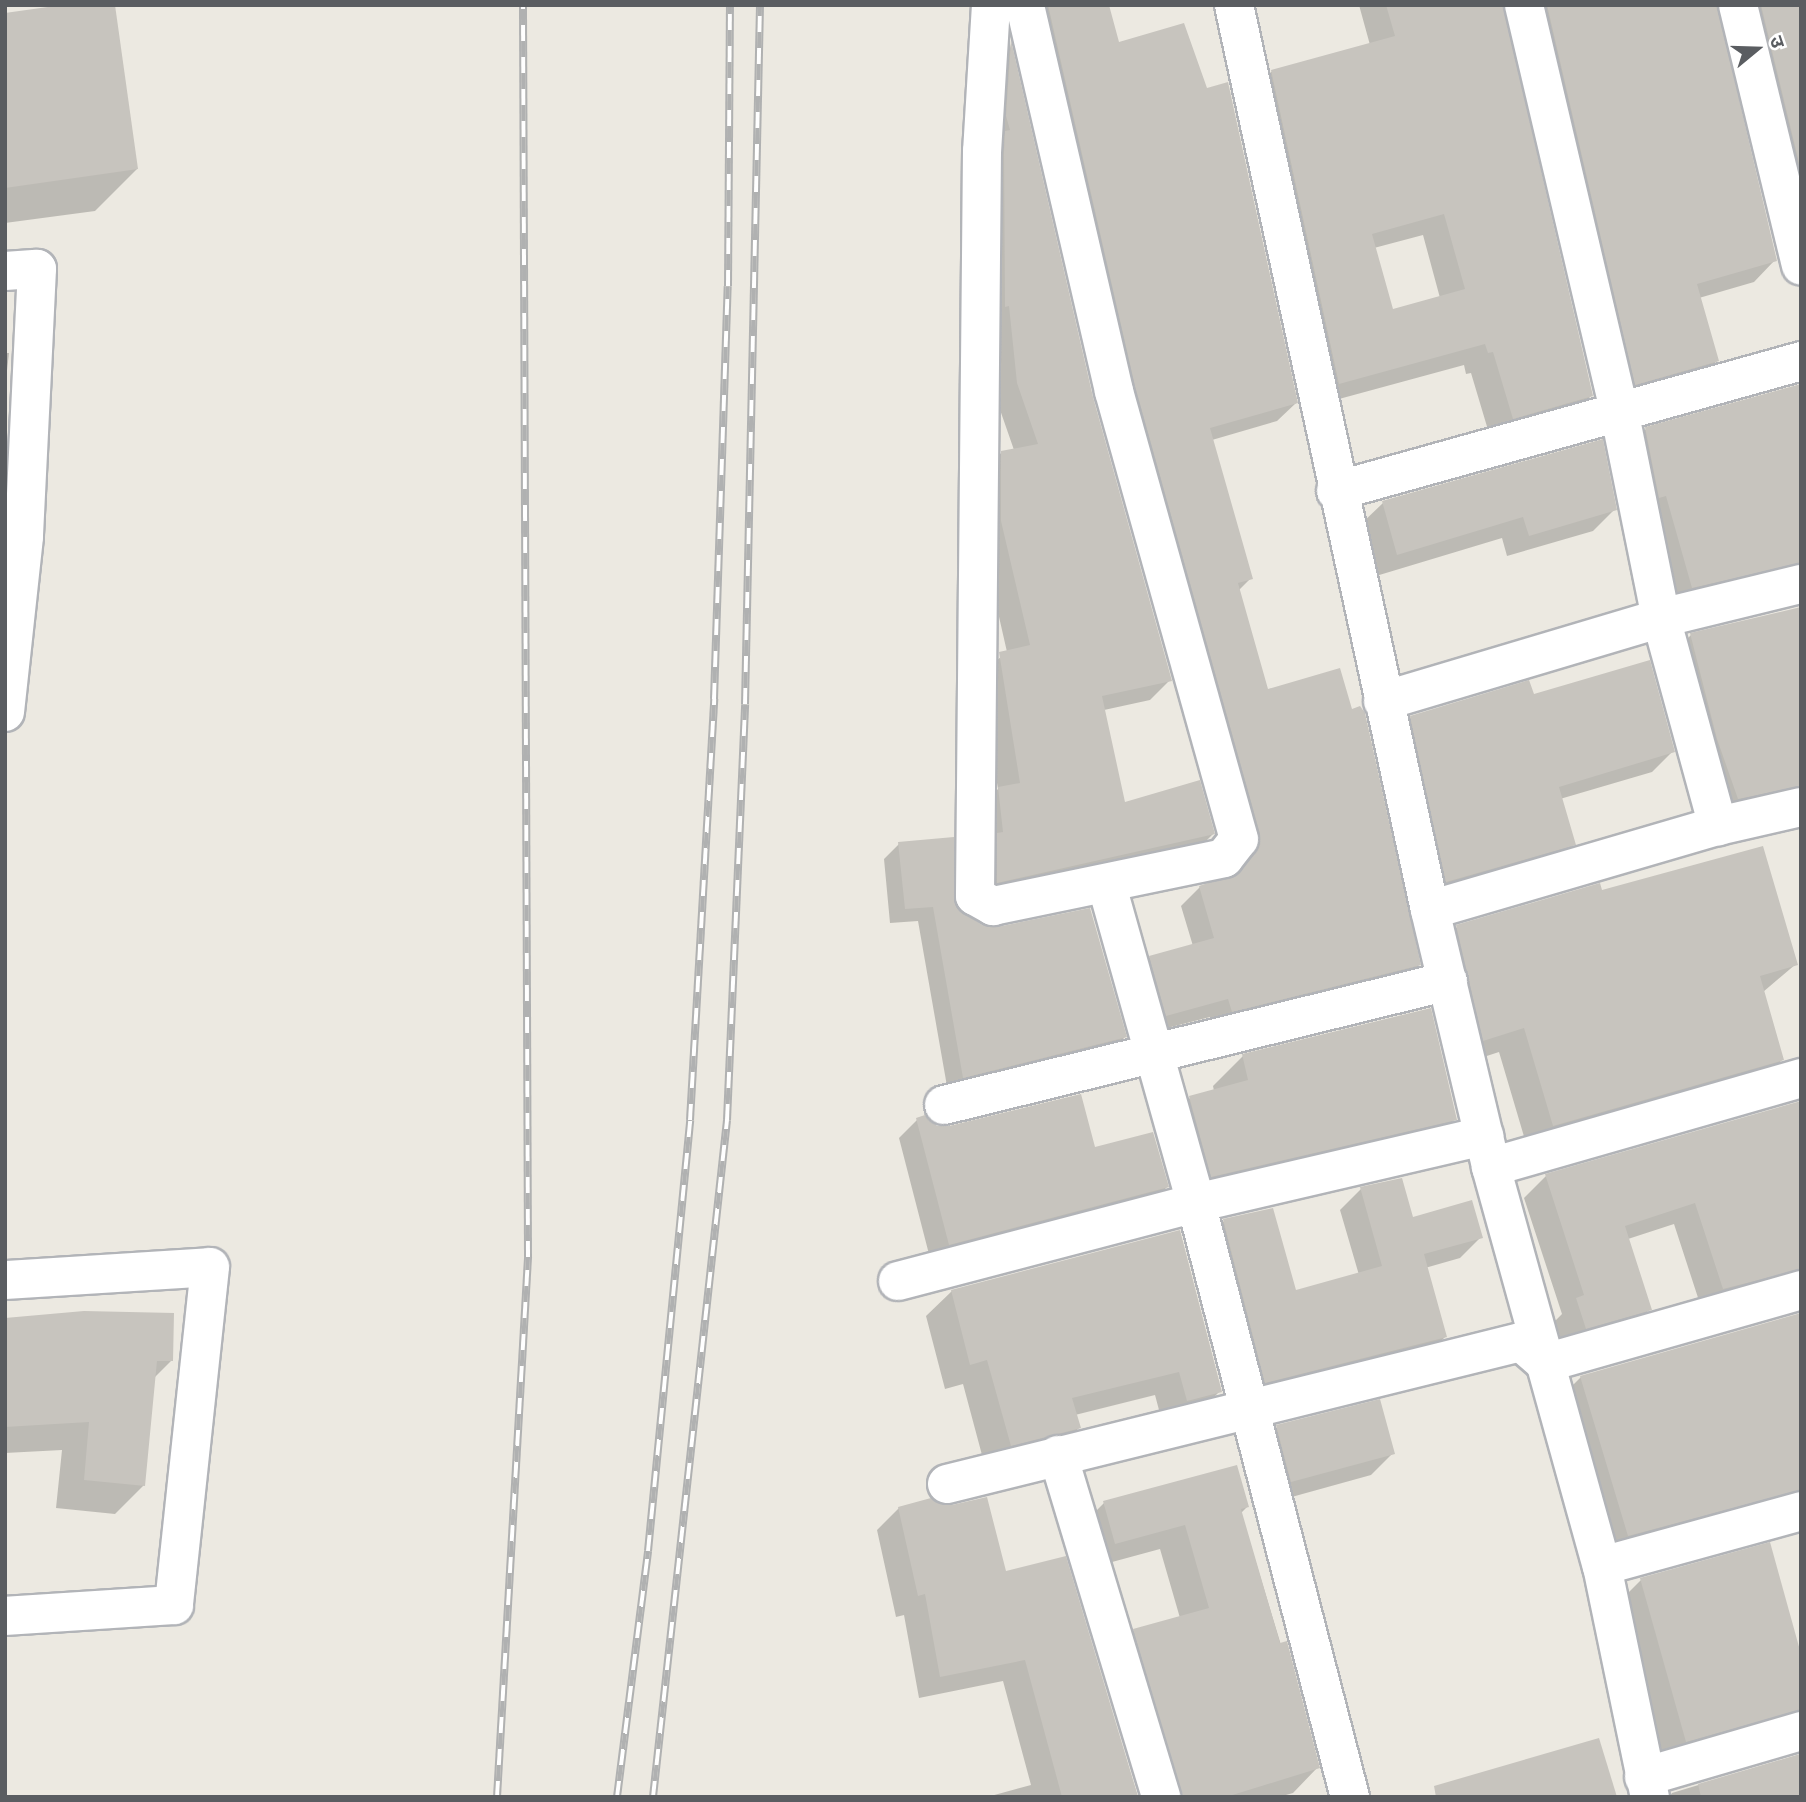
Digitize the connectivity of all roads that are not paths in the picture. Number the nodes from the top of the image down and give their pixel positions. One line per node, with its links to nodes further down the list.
1 (991, 5): 18 (street)
2 (1025, 5): 18 (street)
3 (1234, 5): 11 (street)
4 (1524, 5): 10 (street)
5 (1738, 5): 6 (street)
6 (1787, 143): 7 (street)
7 (1801, 265)
8 (5, 271): 15 (street)
9 (1801, 361): 10 (street)
10 (1619, 410): 11 (street); 13 (street)
11 (1336, 491): 14 (street)
12 (1801, 584): 13 (street)
13 (1661, 618): 14 (street); 17 (street)
14 (1383, 701): 19 (street)
15 (5, 712)
16 (1801, 807): 17 (street)
17 (1718, 826): 19 (street)
18 (1107, 886): 21 (street)
19 (1430, 910): 20 (street)
20 (1448, 981): 21 (street); 24 (street)
21 (1154, 1053): 23 (street); 25 (street)
22 (1801, 1078): 24 (street)
23 (944, 1105)
24 (1487, 1152): 25 (street); 29 (street)
25 (1196, 1203): 27 (street); 30 (street)
26 (5, 1280): 35 (street)
27 (898, 1281)
28 (1801, 1290): 29 (street)
29 (1545, 1363): 30 (street); 34 (street)
30 (1248, 1406): 31 (street); 39 (street)
31 (1058, 1455): 32 (street); 38 (street)
32 (947, 1484)
33 (1801, 1511): 34 (street)
34 (1602, 1566): 37 (street)
35 (5, 1616)
36 (1801, 1731): 37 (street)
37 (1647, 1787)
38 (1161, 1797)
39 (1350, 1797)

